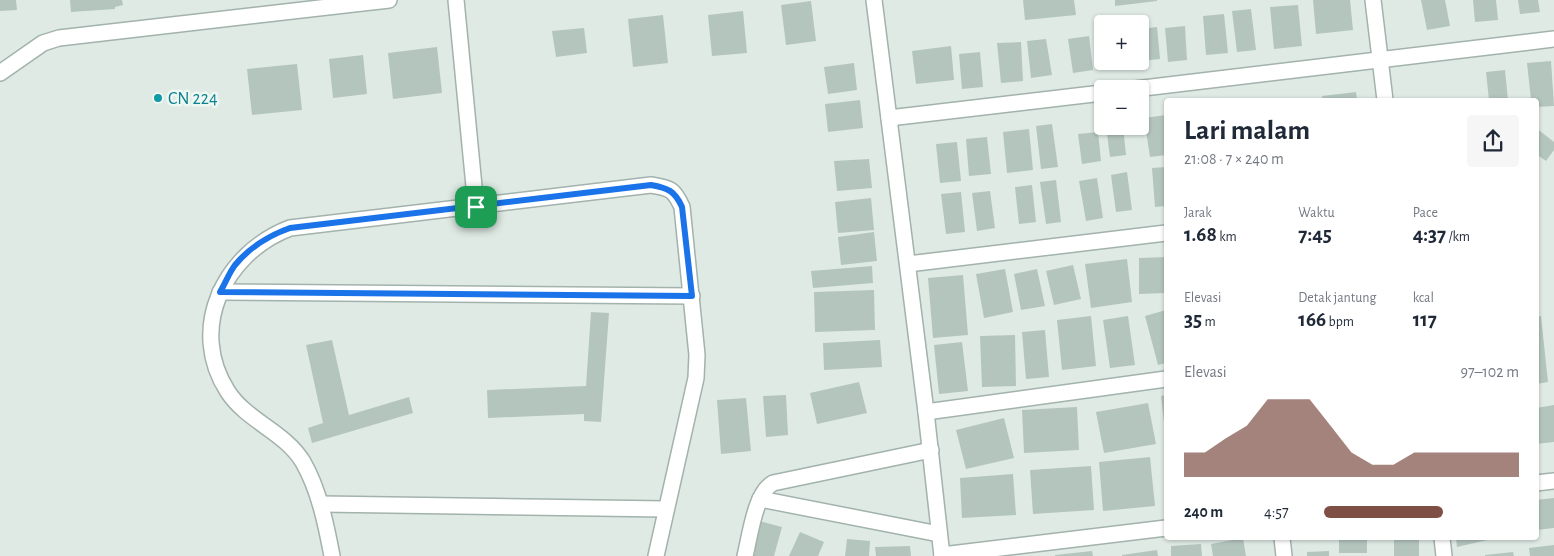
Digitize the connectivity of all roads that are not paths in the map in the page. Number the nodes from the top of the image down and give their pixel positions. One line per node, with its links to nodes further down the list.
1 (389, 0): 7 (street)
2 (456, 0): 12 (street)
3 (874, 0): 11 (street)
4 (1373, 0): 6 (street)
5 (1554, 38): 6 (street)
6 (1379, 59): 8 (street); 10 (street)
7 (0, 73)
8 (1149, 87)
9 (1094, 94): 11 (street)
10 (1385, 98)
11 (889, 118): 14 (street)
12 (476, 207): 15 (street); 16 (street)
13 (1164, 233): 14 (street)
14 (908, 264): 18 (street)
15 (220, 292): 16 (street); 23 (street)
16 (692, 296): 24 (street)
17 (1164, 379): 18 (street)
18 (926, 412): 19 (street)
19 (931, 450): 22 (street); 26 (street)
20 (1554, 481): 21 (street)
21 (1539, 483)
22 (760, 499): 26 (street); 32 (street)
23 (321, 504): 24 (street); 30 (street)
24 (666, 509): 31 (street)
25 (1164, 528): 29 (street)
26 (940, 534): 29 (street)
27 (1282, 540): 33 (street)
28 (1442, 540): 34 (street)
29 (942, 555)
30 (332, 556)
31 (656, 556)
32 (745, 556)
33 (1284, 556)
34 (1444, 556)

